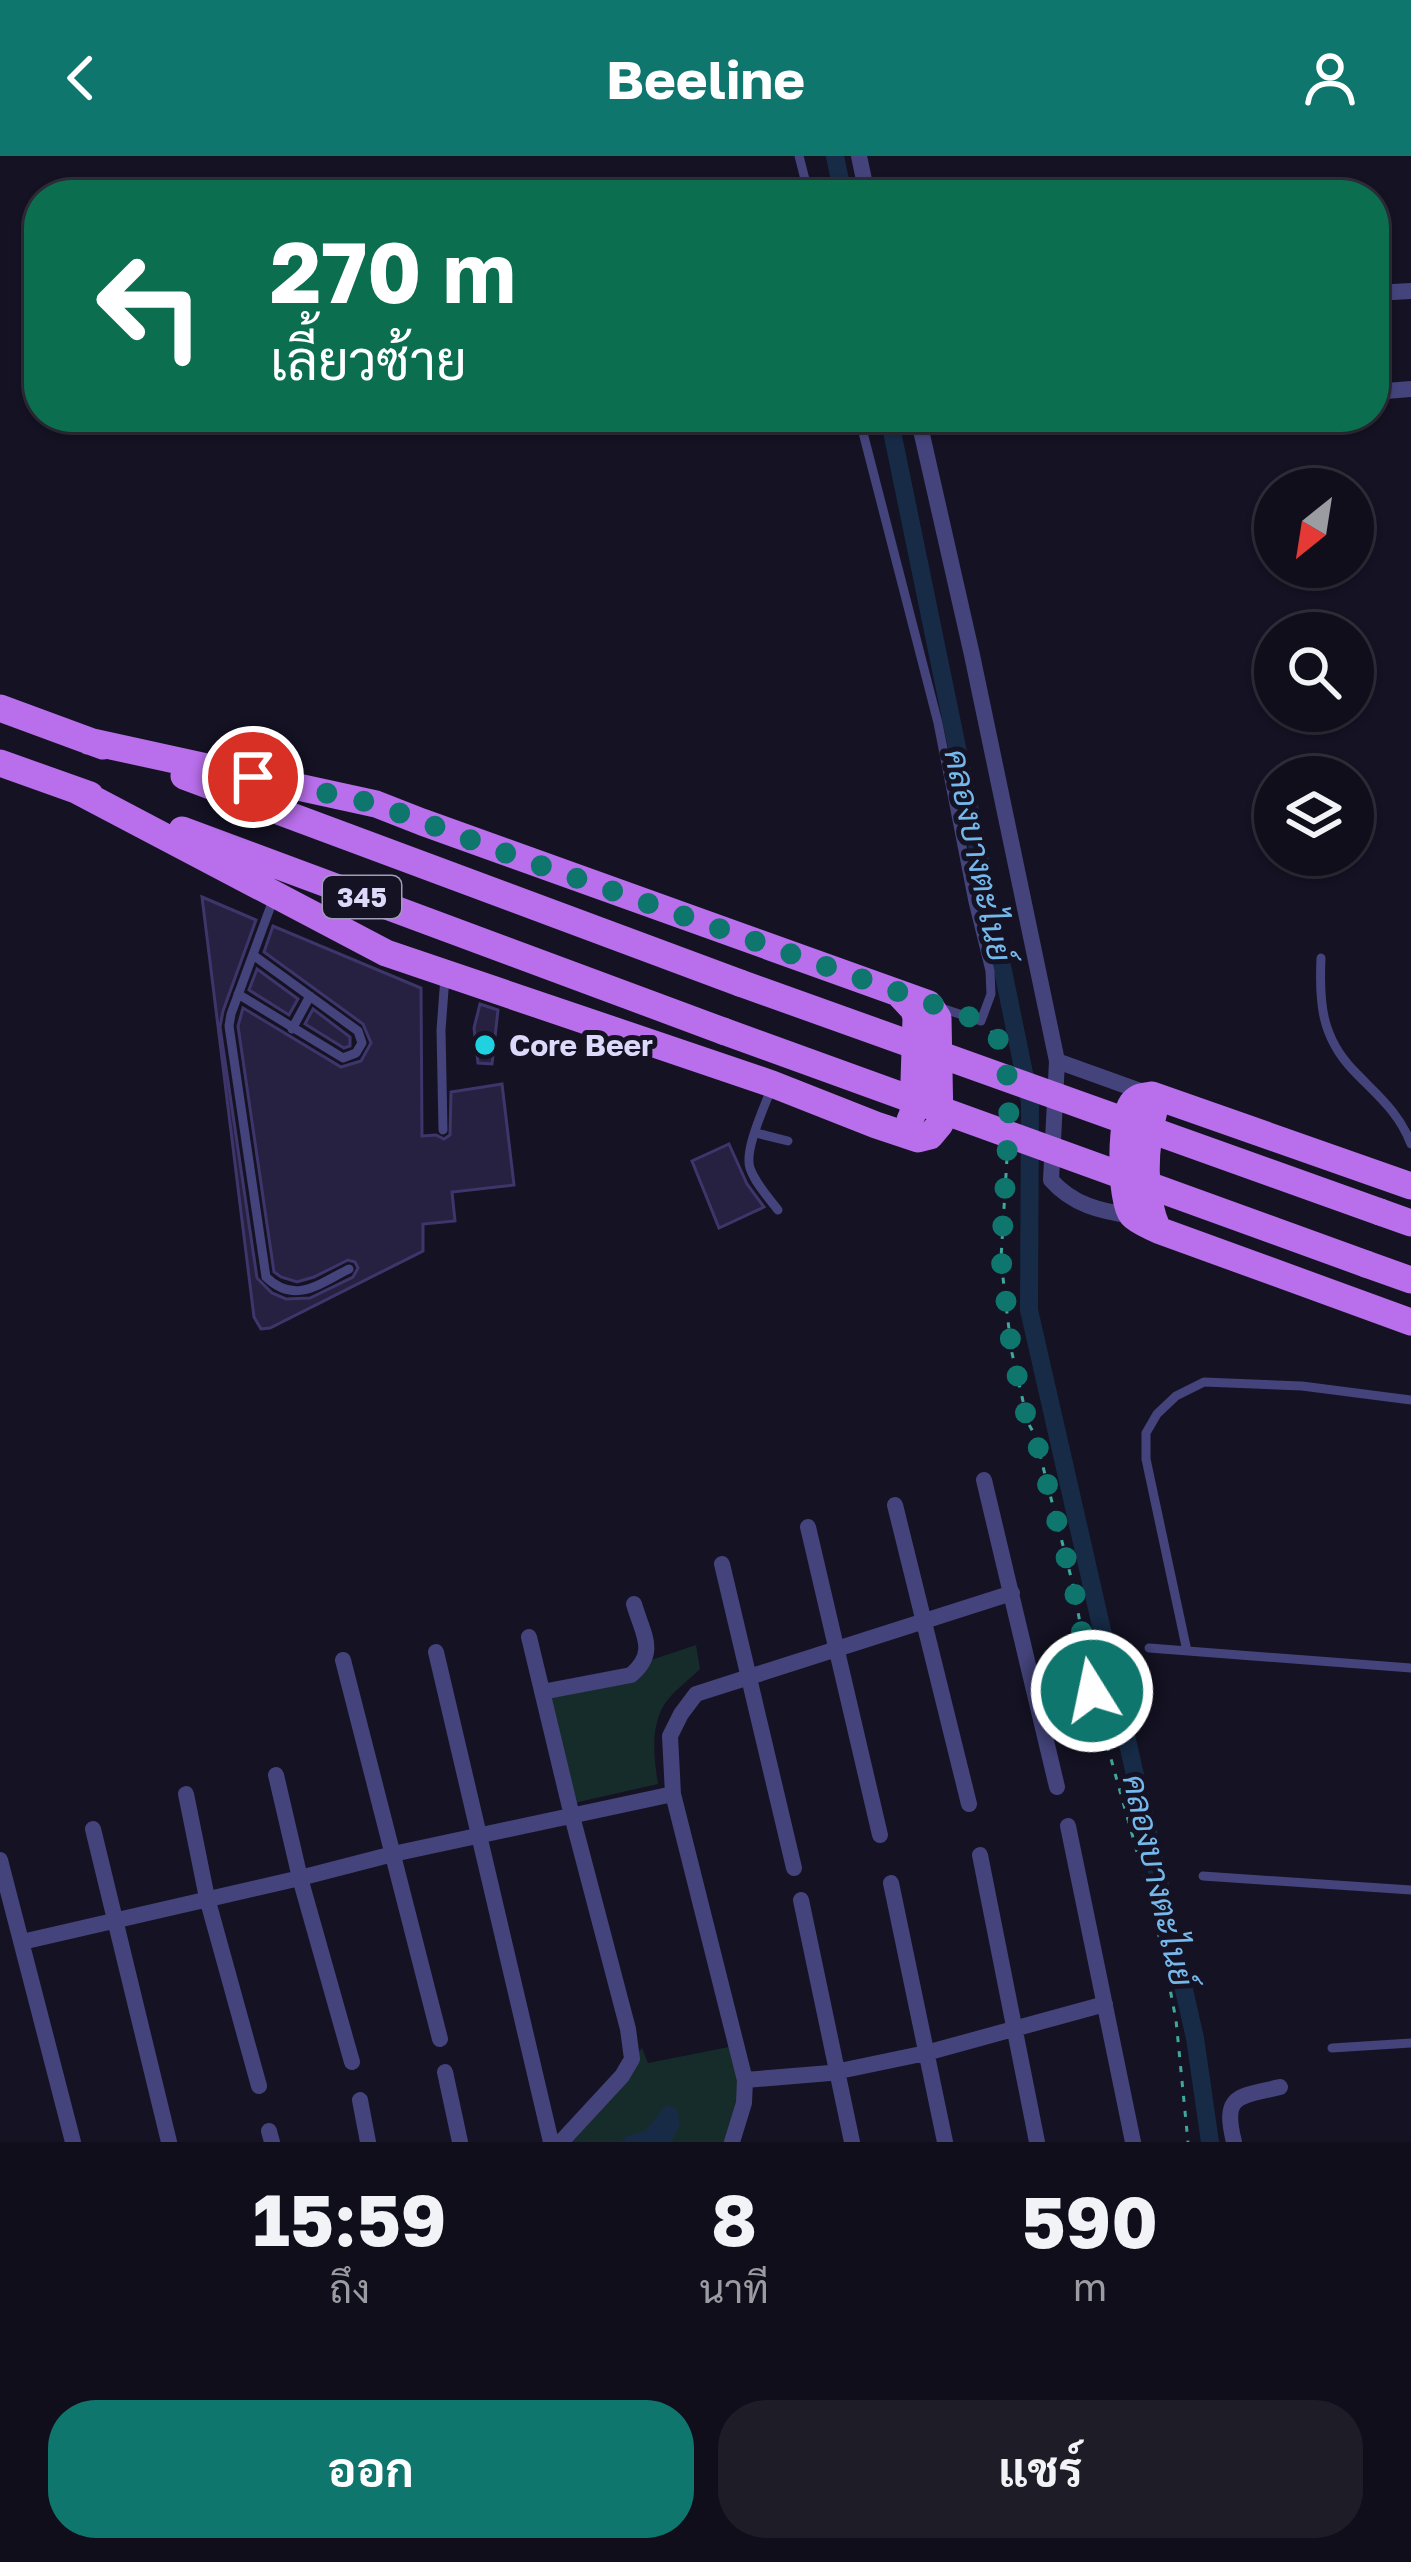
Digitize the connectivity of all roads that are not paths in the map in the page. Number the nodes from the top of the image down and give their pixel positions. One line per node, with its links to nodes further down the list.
1 (864, 432): 17 (lane)
2 (921, 432): 19 (street)
3 (0, 709): 4 (main road, 345)
4 (88, 741): 7 (main road); 8 (main road, 345)
5 (0, 763): 6 (main road, 345)
6 (76, 790): 9 (main road); 10 (main road, 345)
7 (422, 822): 8 (main road); 14 (main road)
8 (410, 860): 31 (main road, 345, bridge)
9 (275, 895): 11 (lane); 13 (main road)
10 (441, 926): 13 (main road); 33 (main road, 345, bridge)
11 (254, 955): 15 (lane); 16 (lane)
12 (1321, 958): 27 (lane)
13 (438, 969): 20 (main road); 24 (lane)
14 (898, 993): 17 (main road); 23 (main road)
15 (238, 994): 18 (lane); 32 (lane)
16 (310, 996): 18 (lane); 18 (lane)
17 (929, 1004): 23 (main road)
18 (292, 1029)
19 (1057, 1061): 21 (street); 30 (street)
20 (772, 1084): 23 (main road); 25 (lane)
21 (1152, 1095): 22 (main road); 30 (main road)
22 (1185, 1106): 28 (main road); 30 (main road)
23 (876, 1125)
24 (443, 1130)
25 (756, 1132): 26 (lane); 29 (lane)
26 (788, 1141)
27 (1411, 1144)
28 (1410, 1180)
29 (778, 1210)
30 (1145, 1223): 34 (main road)
31 (1411, 1223)
32 (349, 1269)
33 (1411, 1280)
34 (1411, 1322)
35 (1411, 1400): 46 (lane)
36 (984, 1480): 40 (street)
37 (895, 1505): 42 (street)
38 (808, 1527): 45 (street)
39 (722, 1564): 50 (street)
40 (1012, 1593): 42 (street); 53 (street)
41 (634, 1604): 51 (street)
42 (924, 1621): 45 (street); 56 (street)
43 (530, 1637): 51 (street)
44 (1149, 1648): 46 (lane)
45 (837, 1649): 50 (street); 60 (street)
46 (1187, 1651): 49 (lane)
47 (436, 1652): 61 (street)
48 (343, 1660): 62 (street)
49 (1411, 1668)
50 (748, 1677): 54 (street); 65 (street)
51 (542, 1692): 57 (street)
52 (276, 1775): 67 (street)
53 (1057, 1786)
54 (673, 1794): 57 (street); 83 (street)
55 (186, 1795): 70 (street)
56 (969, 1804)
57 (572, 1816): 61 (street); 92 (street)
58 (1068, 1826): 74 (street)
59 (93, 1829): 72 (street)
60 (880, 1835)
61 (479, 1836): 62 (street); 91 (street)
62 (394, 1854): 67 (street); 76 (street)
63 (980, 1855): 75 (street)
64 (0, 1860): 73 (street)
65 (794, 1868)
66 (1203, 1876): 69 (lane)
67 (300, 1878): 70 (street); 80 (street)
68 (891, 1883): 79 (street)
69 (1411, 1890)
70 (207, 1898): 72 (street); 84 (street)
71 (801, 1900): 82 (street)
72 (117, 1920): 73 (street); 88 (street)
73 (22, 1942): 87 (street)
74 (1105, 2004): 75 (street); 97 (street)
75 (1014, 2029): 79 (street); 96 (street)
76 (440, 2039)
77 (1411, 2043): 78 (lane)
78 (1332, 2048)
79 (926, 2053): 82 (street); 95 (street)
80 (352, 2062)
81 (445, 2072): 90 (street)
82 (836, 2072): 83 (street); 94 (street)
83 (745, 2080): 93 (street)
84 (260, 2086)
85 (1280, 2087): 98 (street)
86 (359, 2101): 89 (street)
87 (73, 2142)
88 (169, 2142)
89 (368, 2142)
90 (460, 2142)
91 (551, 2142)
92 (561, 2142)
93 (732, 2142)
94 (852, 2142)
95 (945, 2142)
96 (1037, 2142)
97 (1133, 2142)
98 (1234, 2142)

